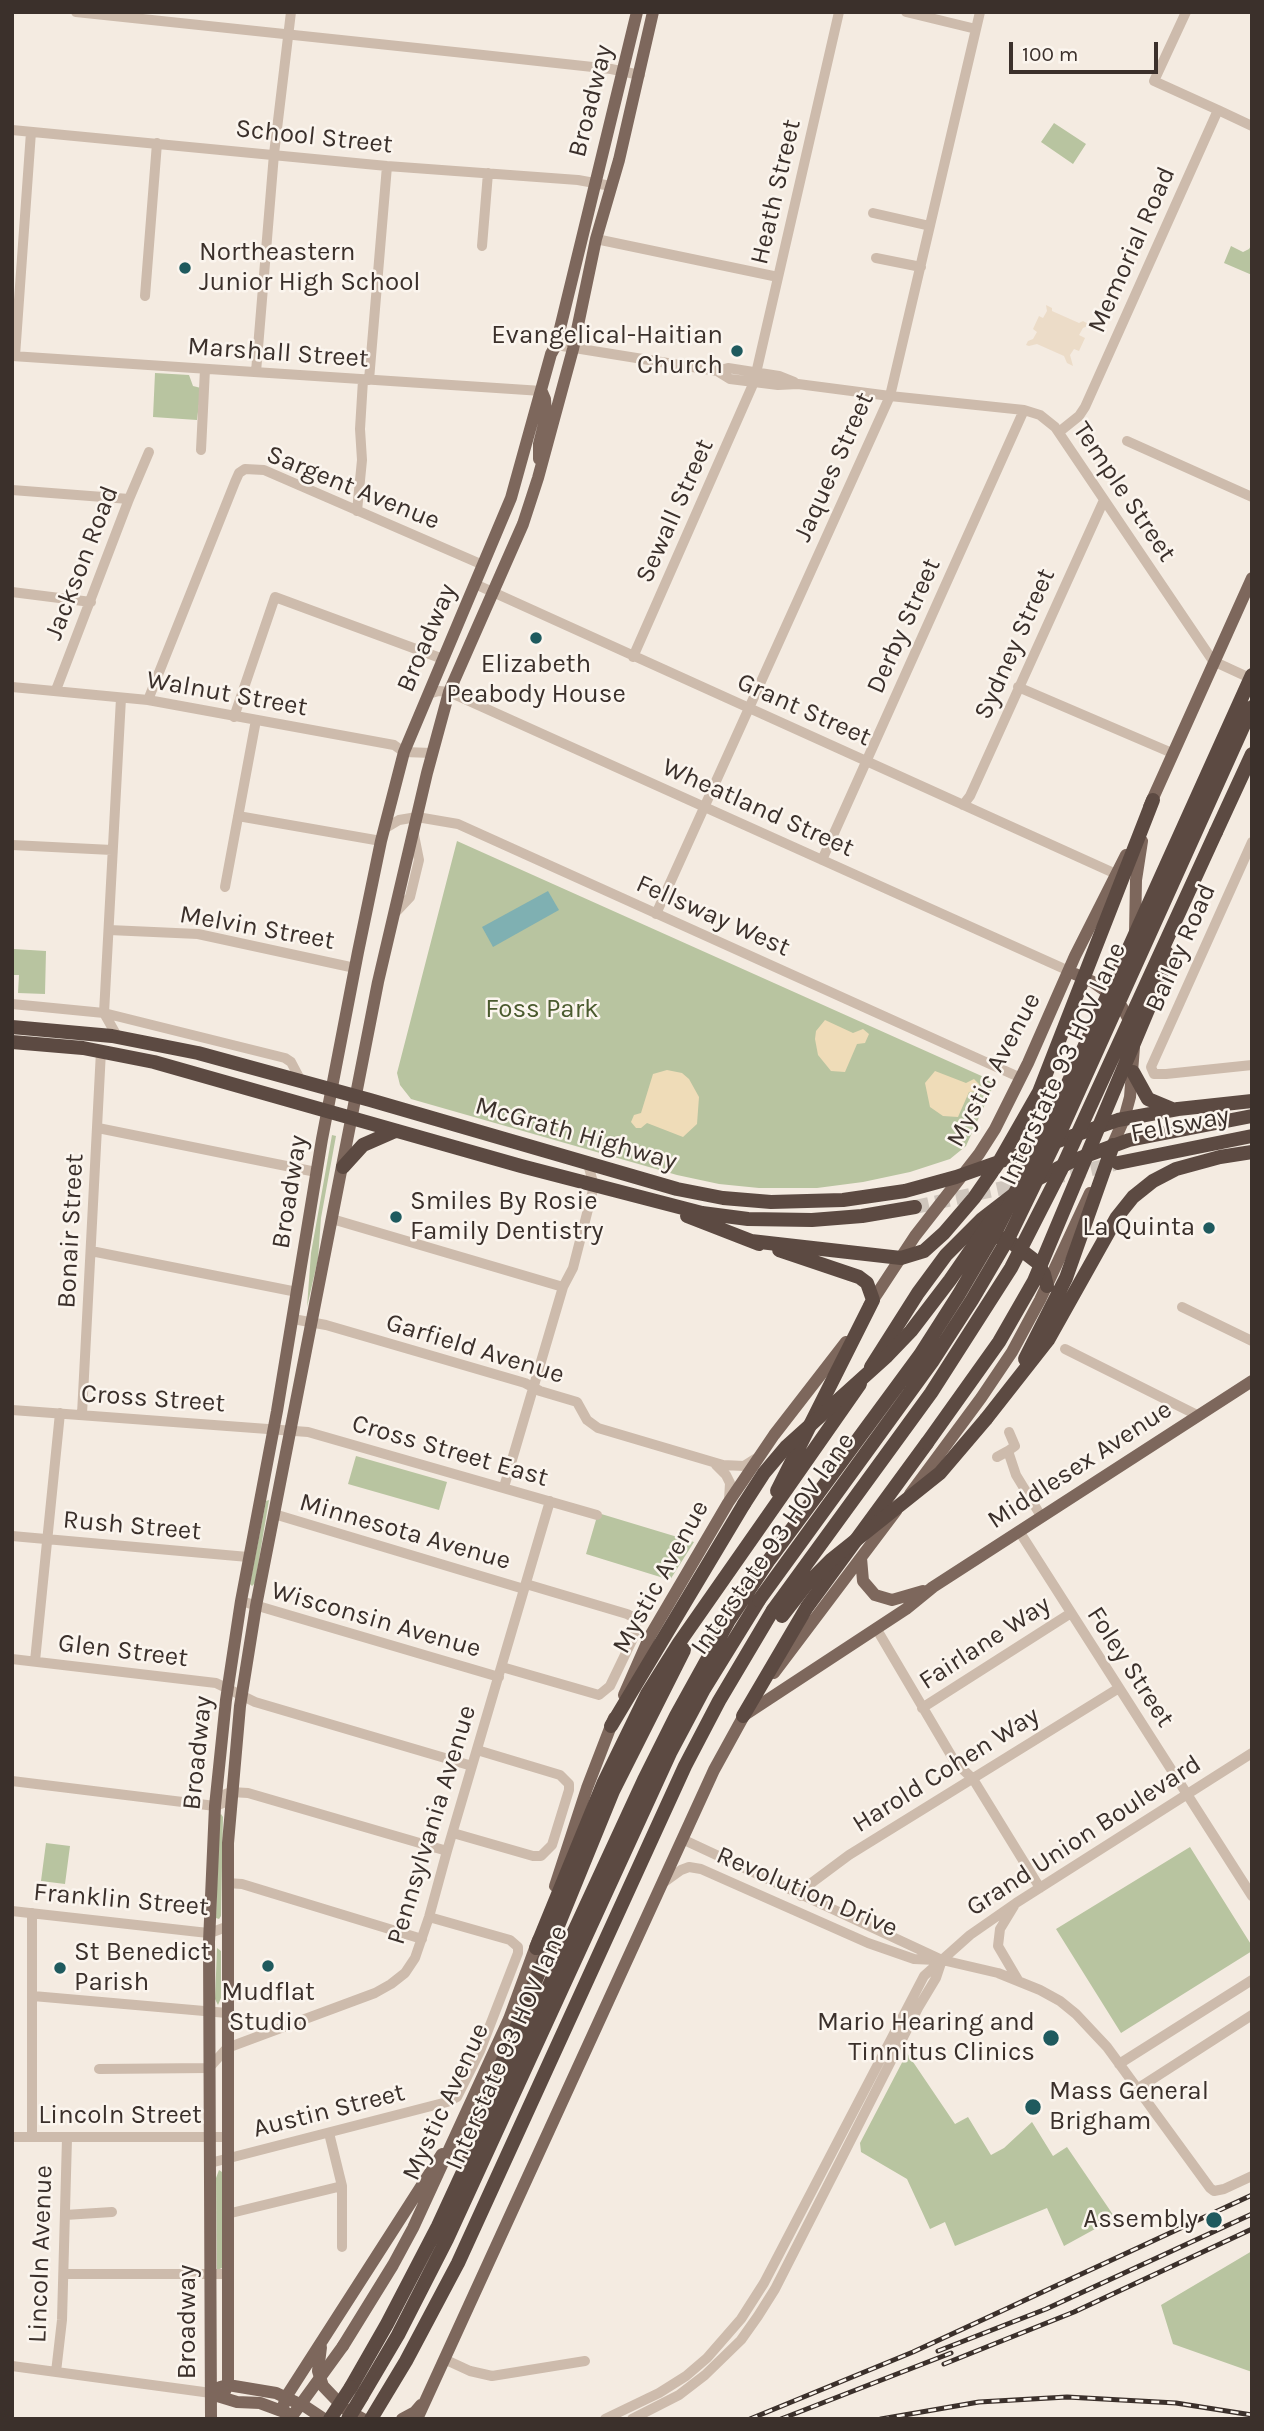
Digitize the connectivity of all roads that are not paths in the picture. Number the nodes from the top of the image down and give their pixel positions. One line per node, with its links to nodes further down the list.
1 (76, 12): 10 (street)
2 (291, 12): 10 (street)
3 (637, 12): 11 (main road, Broadway)
4 (653, 12): 12 (main road, Broadway)
5 (839, 12): 29 (street, Heath Street)
6 (906, 12): 9 (street)
7 (980, 12): 9 (street, Jaques Street)
8 (1186, 12): 13 (street)
9 (976, 29): 24 (street, Jaques Street)
10 (288, 35): 11 (street); 18 (street)
11 (622, 72): 12 (street); 21 (main road, Broadway)
12 (640, 75): 22 (main road, Broadway)
13 (1218, 110): 14 (street); 41 (street, Memorial Road)
14 (1252, 126)
15 (12, 130): 16 (street, School Street)
16 (31, 132): 17 (street, School Street); 33 (street)
17 (157, 143): 18 (street, School Street); 30 (street)
18 (274, 153): 19 (street, School Street); 35 (street)
19 (387, 166): 20 (street, School Street); 37 (street)
20 (488, 173): 21 (street, School Street); 26 (street)
21 (594, 182): 22 (street, School Street); 31 (main road, Broadway)
22 (611, 186): 25 (main road, Broadway)
23 (873, 213): 24 (street)
24 (930, 226): 28 (street, Jaques Street)
25 (596, 239): 29 (street); 32 (main road, Broadway)
26 (482, 246)
27 (876, 258): 28 (street)
28 (920, 267): 39 (street, Jaques Street)
29 (778, 277): 36 (street, Heath Street)
30 (145, 296)
31 (556, 345): 32 (street, Temple Street); 38 (main road, Broadway)
32 (573, 349): 36 (street, Temple Street); 45 (main road, Broadway)
33 (14, 356): 34 (street, Marshall Street)
34 (205, 369): 35 (street, Marshall Street); 43 (street)
35 (256, 372): 37 (street, Marshall Street)
36 (755, 377): 39 (street, Temple Street); 59 (street, Sewall Street)
37 (366, 380): 38 (street, Marshall Street); 50 (street)
38 (542, 391): 45 (main road); 51 (main road, Broadway)
39 (890, 396): 40 (street, Temple Street); 71 (street, Jaques Street)
40 (1024, 410): 41 (street, Temple Street); 78 (street, Derby Street)
41 (1059, 432): 49 (street, Temple Street)
42 (1127, 441): 47 (street)
43 (201, 450)
44 (149, 452): 48 (street, Jackson Road)
45 (541, 468): 55 (main road, Broadway)
46 (12, 490): 48 (street)
47 (1252, 497)
48 (129, 499): 56 (street, Jackson Road)
49 (1104, 500): 61 (street, Temple Street); 64 (street, Sydney Street)
50 (357, 511): 51 (street, Sargent Avenue); 69 (street, Sargent Avenue)
51 (483, 565): 53 (main road, Broadway)
52 (1252, 578): 61 (main road, Mystic Avenue)
53 (475, 584): 55 (street, Grant Street); 57 (main road, Broadway)
54 (12, 592): 56 (street)
55 (494, 592): 58 (main road, Broadway); 59 (street, Grant Street)
56 (91, 602): 65 (street, Jackson Road)
57 (458, 626): 58 (main road); 60 (main road, Broadway)
58 (475, 633): 66 (main road, Broadway)
59 (633, 657): 71 (street, Grant Street)
60 (443, 659): 67 (main road, Broadway); 72 (street)
61 (1213, 661): 62 (street); 76 (main road, Mystic Avenue)
62 (1252, 677): 125 (highway, bridge)
63 (12, 687): 65 (street, Walnut Street)
64 (1018, 687): 76 (street); 80 (street, Sydney Street)
65 (56, 690): 68 (street, Walnut Street)
66 (449, 692): 67 (street, Wheatland Street); 75 (main road, Broadway); 81 (street, Wheatland Street)
67 (428, 694): 74 (main road, Broadway)
68 (121, 698): 69 (street, Walnut Street); 87 (street)
69 (148, 700): 72 (street, Walnut Street)
70 (1252, 707): 175 (highway, Interstate 93 HOV lane, bridge)
71 (749, 709): 78 (street, Grant Street); 81 (street, Jaques Street)
72 (234, 717): 73 (street, Walnut Street)
73 (256, 720): 74 (street, Walnut Street); 82 (street)
74 (404, 752): 75 (street, Walnut Street); 84 (main road, Broadway)
75 (432, 753): 83 (main road, Broadway)
76 (1172, 754): 79 (main road, Mystic Avenue)
77 (1252, 754): 91 (highway, bridge)
78 (866, 761): 80 (street, Grant Street); 88 (street, Derby Street)
79 (1153, 800): 89 (main road, Mystic Avenue); 96 (highway); 100 (main road, Mystic Avenue)
80 (964, 805): 89 (street, Grant Street)
81 (705, 807): 88 (street, Wheatland Street); 92 (street, Jaques Street)
82 (238, 816): 84 (street); 90 (street)
83 (417, 817): 84 (street, Fellsway West); 92 (street, Fellsway West); 110 (main road, Broadway)
84 (383, 835): 94 (main road, Broadway)
85 (1252, 842): 104 (street, Bailey Road)
86 (12, 845): 87 (street)
87 (112, 850): 93 (street)
88 (822, 860): 95 (street, Wheatland Street)
89 (1116, 874): 95 (main road, Mystic Avenue)
90 (225, 887)
91 (1178, 913): 178 (highway, bridge); 189 (highway, bridge)
92 (656, 914): 106 (street, Fellsway West)
93 (109, 930): 94 (street, Melvin Street); 98 (street)
94 (355, 968): 108 (main road, Broadway)
95 (1069, 971): 96 (main road); 106 (main road, Mystic Avenue)
96 (1085, 978): 100 (main road); 122 (highway)
97 (12, 1004): 98 (street)
98 (104, 1013): 101 (street); 107 (street)
99 (12, 1027): 101 (highway, McGrath Highway)
100 (1134, 1032): 105 (main road, Mystic Avenue)
101 (117, 1036): 107 (highway, McGrath Highway)
102 (12, 1042): 103 (highway, McGrath Highway)
103 (101, 1051): 113 (highway, McGrath Highway); 117 (street, Bonair Street)
104 (1252, 1065)
105 (1133, 1072): 112 (highway); 116 (main road, Mystic Avenue)
106 (1021, 1078): 128 (main road, Mystic Avenue)
107 (301, 1081): 108 (highway, McGrath Highway)
108 (332, 1089): 110 (highway, McGrath Highway); 113 (main road, Broadway)
109 (1251, 1089): 111 (street)
110 (357, 1096): 115 (main road, Broadway); 124 (highway, McGrath Highway)
111 (1251, 1101): 112 (highway, Fellsway)
112 (1173, 1110): 116 (highway, Fellsway)
113 (327, 1112): 115 (highway, McGrath Highway); 127 (main road, Broadway)
114 (1252, 1116): 120 (highway)
115 (353, 1119): 118 (highway, McGrath Highway); 126 (main road, Broadway)
116 (1124, 1119): 120 (main road, Mystic Avenue); 122 (highway, McGrath Highway)
117 (97, 1128): 127 (street); 135 (street, Bonair Street)
118 (396, 1131): 126 (highway); 129 (highway, McGrath Highway)
119 (1252, 1136): 123 (highway, Fellsway)
120 (1112, 1145): 133 (highway); 137 (main road, Mystic Avenue); 152 (highway)
121 (1252, 1152): 152 (highway)
122 (999, 1162): 128 (highway, McGrath Highway); 136 (highway)
123 (1118, 1163)
124 (587, 1164): 128 (highway, McGrath Highway); 129 (street)
125 (1029, 1165): 175 (highway, bridge); 190 (highway, bridge)
126 (343, 1167): 132 (main road, Broadway)
127 (317, 1172): 139 (main road, Broadway)
128 (963, 1174): 136 (main road, Mystic Avenue)
129 (594, 1186): 130 (highway, McGrath Highway); 138 (street)
130 (664, 1205): 131 (highway, McGrath Highway); 134 (highway)
131 (915, 1207)
132 (332, 1219): 138 (street); 143 (main road, Broadway)
133 (964, 1237): 137 (highway); 168 (highway)
134 (751, 1241): 136 (highway); 140 (highway)
135 (91, 1251): 139 (street); 150 (street, Bonair Street)
136 (901, 1258): 140 (main road, Mystic Avenue)
137 (1047, 1286): 171 (main road, Mystic Avenue)
138 (563, 1287): 147 (street)
139 (297, 1292): 142 (main road, Broadway)
140 (873, 1300): 157 (main road, Mystic Avenue); 168 (highway)
141 (1182, 1307): 144 (street)
142 (293, 1319): 143 (street, Garfield Avenue); 153 (main road, Broadway)
143 (312, 1323): 147 (street, Garfield Avenue); 154 (main road, Broadway)
144 (1252, 1340)
145 (1065, 1349): 151 (street)
146 (1252, 1381): 151 (main road, Middlesex Avenue)
147 (532, 1387): 159 (street, Garfield Avenue); 160 (street)
148 (12, 1410): 149 (street, Cross Street)
149 (60, 1413): 150 (street, Cross Street); 169 (street)
150 (82, 1414): 153 (street, Cross Street)
151 (1199, 1416): 165 (main road, Middlesex Avenue)
152 (986, 1419): 178 (highway, bridge)
153 (274, 1428): 154 (street, Cross Street); 170 (main road, Broadway)
154 (290, 1429): 160 (street, Cross Street East); 163 (main road, Broadway)
155 (1009, 1432): 156 (street)
156 (1007, 1451): 158 (street); 165 (street)
157 (760, 1456): 159 (street, Garfield Avenue); 162 (main road, Mystic Avenue)
158 (998, 1457)
159 (713, 1462): 162 (street)
160 (504, 1487): 161 (street, Cross Street East)
161 (550, 1502): 164 (street, Cross Street East); 172 (street, Pennsylvania Avenue)
162 (728, 1503): 190 (main road, Mystic Avenue)
163 (274, 1514): 172 (street, Minnesota Avenue); 177 (main road, Broadway)
164 (597, 1515)
165 (1041, 1516): 166 (main road, Middlesex Avenue)
166 (1019, 1531): 173 (main road, Middlesex Avenue); 179 (street, Foley Street)
167 (12, 1536): 169 (street, Rush Street)
168 (755, 1536): 174 (highway)
169 (47, 1539): 170 (street, Rush Street); 183 (street)
170 (248, 1558): 176 (main road, Broadway)
171 (861, 1558): 173 (main road, Middlesex Avenue); 189 (main road, Mystic Avenue)
172 (525, 1586): 181 (street, Minnesota Avenue); 184 (street, Pennsylvania Avenue)
173 (933, 1587): 180 (main road, Middlesex Avenue)
174 (714, 1594): 214 (highway); 242 (highway)
175 (753, 1597): 242 (highway); 254 (highway, Interstate 93 HOV lane)
176 (241, 1601): 177 (street, Wisconsin Avenue); 186 (main road, Broadway)
177 (256, 1606): 184 (street, Wisconsin Avenue); 187 (main road, Broadway)
178 (777, 1613): 264 (highway)
179 (1071, 1613): 185 (street, Foley Street); 188 (street, Fairlane Way)
180 (876, 1628): 188 (street); 189 (main road, Middlesex Avenue)
181 (623, 1658): 184 (street, Wisconsin Avenue)
182 (12, 1659): 183 (street, Glen Street)
183 (35, 1661): 186 (street, Glen Street)
184 (500, 1672): 191 (street, Pennsylvania Avenue)
185 (1119, 1688): 194 (street, Harold Cohen Way); 196 (street, Foley Street)
186 (228, 1689): 187 (street, Glen Street); 198 (main road, Broadway)
187 (241, 1696): 193 (street, Glen Street); 197 (main road, Broadway)
188 (922, 1708): 194 (street)
189 (743, 1716): 200 (main road, Mystic Avenue)
190 (611, 1726): 214 (main road, Mystic Avenue)
191 (477, 1750): 193 (street, Pennsylvania Avenue); 199 (street)
192 (1252, 1753): 196 (street, Grand Union Boulevard)
193 (472, 1766): 199 (street, Pennsylvania Avenue)
194 (973, 1779): 204 (street); 205 (street, Harold Cohen Way)
195 (12, 1781): 198 (street)
196 (1187, 1794): 204 (street, Grand Union Boulevard); 206 (street, Foley Street)
197 (231, 1796): 198 (street); 201 (street); 202 (main road, Broadway)
198 (215, 1802): 212 (main road, Broadway)
199 (453, 1833): 201 (street, Pennsylvania Avenue)
200 (682, 1839): 203 (main road, Mystic Avenue); 205 (street, Revolution Drive)
201 (447, 1851): 210 (street, Pennsylvania Avenue)
202 (227, 1883): 211 (main road, Broadway); 213 (street)
203 (660, 1886): 215 (street, Revolution Drive); 247 (main road, Mystic Avenue)
204 (1040, 1888): 207 (street, Grand Union Boulevard)
205 (801, 1896): 215 (street, Revolution Drive)
206 (1252, 1896)
207 (1016, 1903): 215 (street, Grand Union Boulevard); 216 (street)
208 (12, 1911): 209 (street, Franklin Street)
209 (32, 1913): 212 (street, Franklin Street); 218 (street)
210 (429, 1917): 213 (street, Pennsylvania Avenue); 228 (street, Austin Street)
211 (226, 1927): 212 (street, Franklin Street); 220 (main road, Broadway)
212 (210, 1933): 219 (main road, Broadway)
213 (422, 1939): 222 (street, Pennsylvania Avenue)
214 (536, 1948): 227 (main road, Mystic Avenue)
215 (942, 1960): 216 (street, Revolution Drive); 251 (street, Grand Union Boulevard); 252 (street, Grand Union Boulevard)
216 (1018, 1980): 223 (street, Revolution Drive)
217 (1252, 1980): 223 (street)
218 (33, 1996): 219 (street); 229 (street)
219 (209, 2012): 220 (street); 224 (main road, Broadway)
220 (227, 2013): 222 (main road, Broadway)
221 (1252, 2015): 226 (street)
222 (227, 2048): 224 (street); 232 (main road, Broadway)
223 (1119, 2064): 226 (street, Revolution Drive)
224 (209, 2068): 225 (street); 231 (main road, Broadway)
225 (99, 2069)
226 (1137, 2089): 236 (street, Revolution Drive)
227 (461, 2125): 246 (main road); 257 (main road, Mystic Avenue, bridge)
228 (329, 2133): 234 (street, Austin Street); 237 (street)
229 (32, 2136): 230 (street, Lincoln Street); 233 (street, Lincoln Street)
230 (12, 2137)
231 (209, 2137): 232 (street, Lincoln Street); 233 (street, Lincoln Street); 235 (main road, Broadway)
232 (227, 2137): 234 (main road, Broadway)
233 (67, 2138): 240 (street, Lincoln Avenue)
234 (227, 2159): 235 (street, Austin Street); 239 (main road, Broadway)
235 (209, 2163): 244 (main road, Broadway)
236 (1252, 2176)
237 (342, 2186): 239 (street); 241 (street)
238 (112, 2212): 240 (street)
239 (227, 2214): 245 (main road, Broadway)
240 (65, 2215): 243 (street, Lincoln Avenue)
241 (342, 2247)
242 (421, 2259): 254 (highway)
243 (64, 2274): 244 (street); 250 (street, Lincoln Avenue)
244 (210, 2274): 245 (street); 253 (main road, Broadway)
245 (227, 2274): 253 (main road, Broadway)
246 (324, 2336): 256 (main road); 263 (main road)
247 (444, 2359): 248 (street); 255 (main road, Mystic Avenue)
248 (585, 2361)
249 (12, 2365): 250 (street)
250 (56, 2372): 253 (street)
251 (686, 2376): 252 (street); 267 (street, Grand Union Boulevard)
252 (693, 2385): 268 (street, Grand Union Boulevard)
253 (218, 2391): 256 (main road); 257 (main road); 258 (main road, Broadway)
254 (357, 2392): 261 (highway, bridge); 262 (highway, Interstate 93 HOV lane, bridge)
255 (429, 2395): 265 (main road); 266 (main road, Mystic Avenue)
256 (286, 2397): 257 (main road); 260 (main road)
257 (287, 2415): 259 (main road)
258 (211, 2419)
259 (297, 2419)
260 (324, 2419)
261 (330, 2419)
262 (348, 2419)
263 (363, 2419)
264 (371, 2419)
265 (402, 2419)
266 (417, 2419)
267 (606, 2419)
268 (632, 2419)

